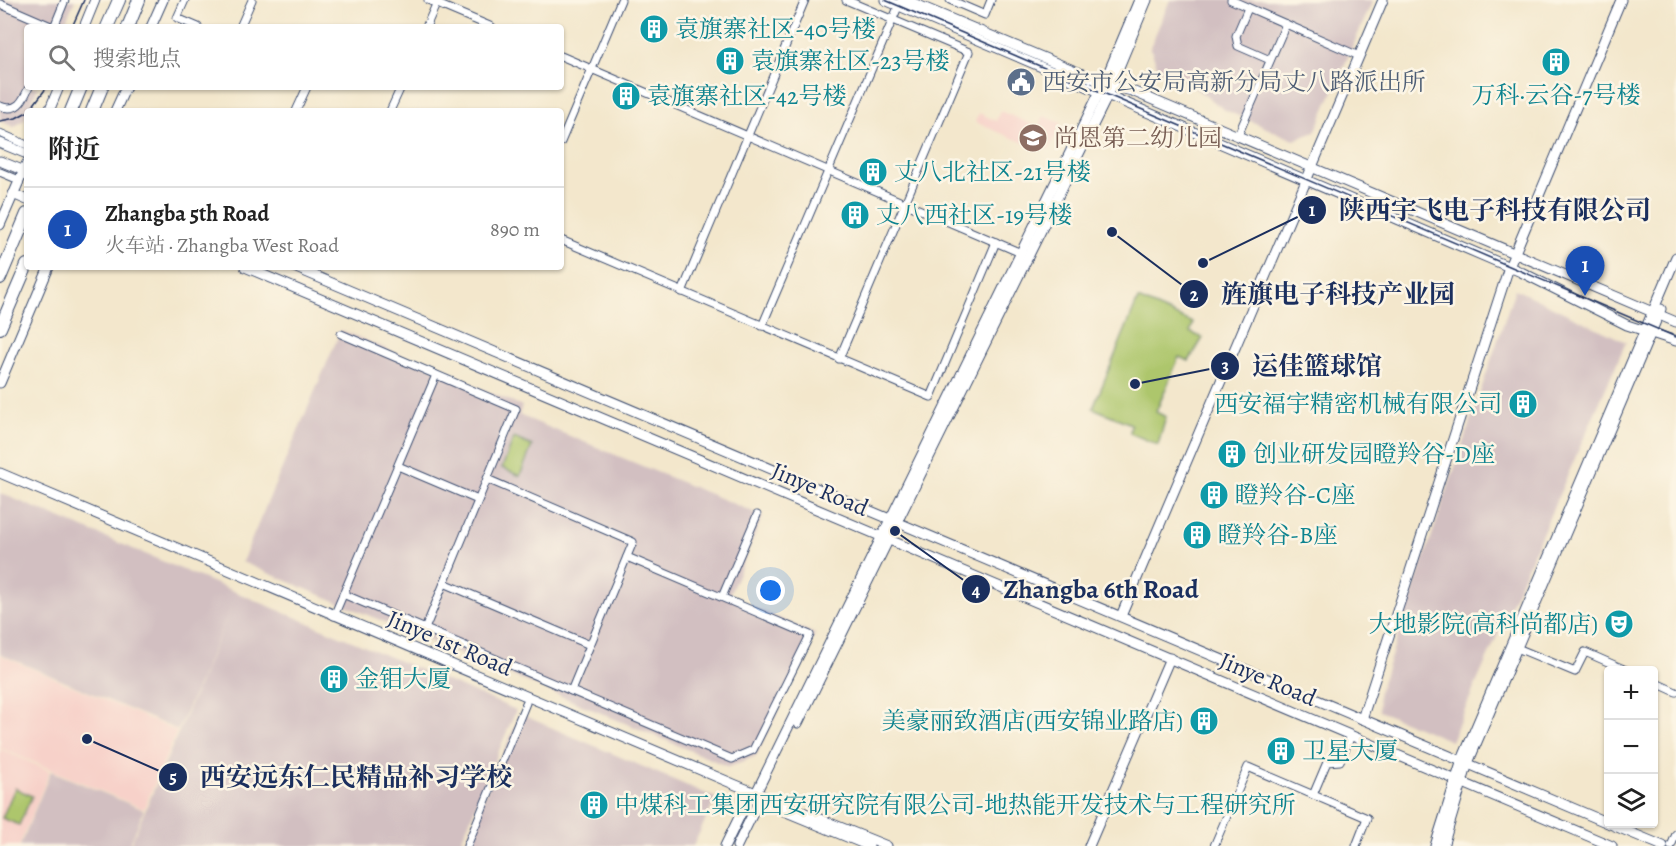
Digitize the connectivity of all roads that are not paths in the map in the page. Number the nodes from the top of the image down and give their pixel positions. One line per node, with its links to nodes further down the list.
1 (65, 0): 26 (street)
2 (95, 0): 27 (main road)
3 (118, 0): 28 (highway)
4 (139, 0): 29 (highway)
5 (163, 0): 30 (main road)
6 (185, 0): 31 (street)
7 (252, 0): 32 (street)
8 (428, 0): 20 (street)
9 (621, 0): 39 (street)
10 (805, 0): 58 (street)
11 (846, 0): 24 (street)
12 (885, 0): 21 (main road)
13 (950, 0): 14 (street)
14 (991, 0)
15 (1139, 0): 40 (main road)
16 (1147, 0): 40 (main road)
17 (1231, 0): 23 (street)
18 (1383, 0): 36 (main road)
19 (1621, 0): 78 (main road)
20 (437, 2): 33 (street); 34 (street)
21 (902, 2): 24 (street); 40 (main road)
22 (0, 5): 25 (street)
23 (1248, 8): 35 (street); 38 (street)
24 (892, 20): 65 (street); 72 (street)
25 (46, 24)
26 (54, 24)
27 (85, 24)
28 (108, 24)
29 (129, 24)
30 (152, 24)
31 (191, 24)
32 (241, 24)
33 (427, 24)
34 (485, 24)
35 (1286, 24): 36 (street); 38 (street)
36 (1359, 56): 64 (main road)
37 (564, 57): 39 (street)
38 (1270, 60): 56 (street)
39 (592, 69): 57 (street); 58 (street)
40 (1105, 89): 64 (main road); 69 (main road); 77 (main road); 104 (main road)
41 (27, 90): 48 (street)
42 (58, 90): 49 (main road)
43 (80, 90): 50 (highway)
44 (101, 90): 51 (highway)
45 (125, 90): 52 (main road)
46 (306, 90): 53 (street)
47 (399, 90): 54 (street)
48 (0, 106)
49 (50, 108)
50 (72, 108)
51 (93, 108)
52 (116, 108)
53 (297, 108)
54 (391, 108)
55 (0, 133): 60 (street)
56 (1239, 133)
57 (564, 135)
58 (747, 136): 65 (street); 87 (street)
59 (0, 143): 61 (main road)
60 (24, 144)
61 (24, 153)
62 (0, 161): 63 (main road)
63 (24, 168)
64 (1311, 168): 69 (main road); 78 (main road)
65 (829, 170): 72 (street); 90 (street)
66 (0, 172): 68 (street)
67 (24, 172): 68 (main road)
68 (19, 180): 70 (main road)
69 (1306, 181): 80 (main road); 111 (main road)
70 (13, 194): 71 (main road); 74 (main road)
71 (24, 199)
72 (905, 202): 76 (street); 95 (street)
73 (24, 221): 86 (highway)
74 (0, 225)
75 (564, 241): 87 (street)
76 (996, 242): 77 (street); 95 (street)
77 (1021, 253): 104 (main road)
78 (1514, 255): 80 (main road); 88 (main road)
79 (1676, 257): 88 (main road)
80 (1509, 267): 92 (main road); 121 (main road)
81 (25, 270): 91 (highway)
82 (48, 270): 97 (main road)
83 (253, 270): 105 (main road, Jinye Road)
84 (301, 270): 104 (main road, Jinye Road)
85 (1676, 273): 88 (main road)
86 (0, 278)
87 (682, 292): 90 (street)
88 (1655, 314): 89 (main road); 92 (main road)
89 (1676, 322)
90 (762, 326): 95 (street)
91 (0, 328)
92 (1648, 332): 94 (main road); 114 (main road); 123 (main road)
93 (341, 334): 96 (street)
94 (1676, 341)
95 (838, 359)
96 (436, 375): 98 (street); 100 (street)
97 (0, 383)
98 (398, 466): 102 (street); 108 (street)
99 (0, 473): 110 (main road, Jinye 1st Road)
100 (487, 479): 102 (street); 106 (street)
101 (0, 480): 120 (main road, Jinye 1st Road)
102 (478, 500): 107 (street)
103 (757, 515): 109 (street)
104 (892, 521): 105 (main road); 111 (main road, Jinye Road)
105 (886, 538): 115 (main road, Jinye Road); 126 (main road)
106 (627, 557): 109 (street); 113 (street)
107 (444, 583): 112 (street); 113 (street)
108 (343, 594): 110 (street); 112 (street)
109 (722, 597): 118 (street)
110 (334, 616): 126 (main road, Jinye 1st Road)
111 (1121, 616): 121 (main road, Jinye Road)
112 (424, 629): 118 (street)
113 (590, 645): 118 (street)
114 (1518, 648): 116 (street); 123 (main road)
115 (1170, 658): 122 (main road, Jinye Road); 135 (main road)
116 (1617, 666)
117 (1658, 684): 119 (street)
118 (571, 691)
119 (1676, 692)
120 (526, 703): 126 (main road, Jinye 1st Road); 130 (street)
121 (1362, 718): 123 (main road, Jinye Road)
122 (1351, 736): 124 (main road, Jinye Road); 125 (street)
123 (1465, 762): 124 (main road); 127 (main road, Jinye Road)
124 (1459, 781): 138 (main road); 139 (main road); 140 (main road, Jinye Road)
125 (1313, 795): 136 (street); 137 (street)
126 (756, 797): 131 (main road); 132 (main road); 133 (main road, Jinye 1st Road); 134 (main road, Jinye 1st Road)
127 (1604, 821)
128 (1621, 828): 141 (main road, Jinye Road)
129 (1676, 834): 142 (street)
130 (467, 846)
131 (725, 846)
132 (736, 846)
133 (869, 846)
134 (887, 846)
135 (1089, 846)
136 (1214, 846)
137 (1356, 846)
138 (1436, 846)
139 (1443, 846)
140 (1612, 846)
141 (1663, 846)
142 (1671, 846)

